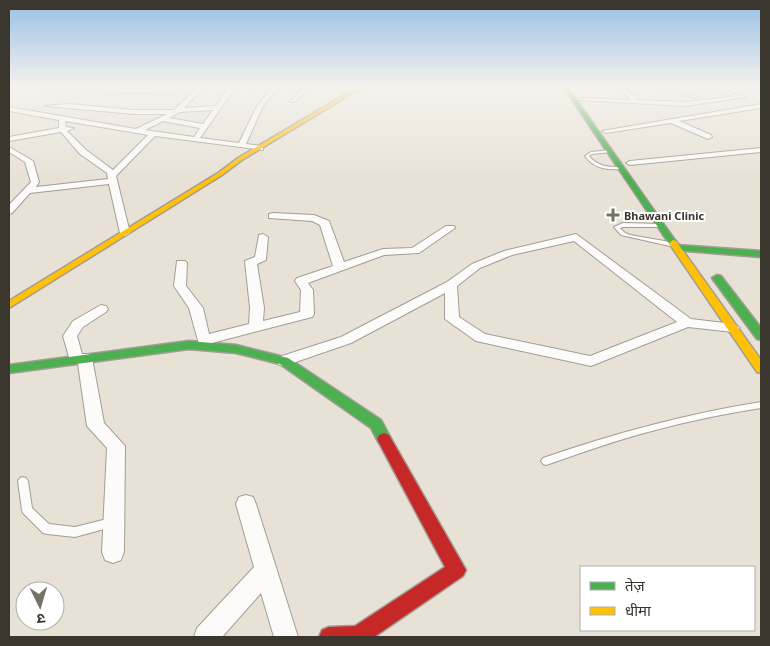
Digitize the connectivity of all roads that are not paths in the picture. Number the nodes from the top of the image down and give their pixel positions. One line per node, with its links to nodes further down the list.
1 (59, 118): 9 (street)
2 (211, 118): 13 (street)
3 (254, 118): 21 (street)
4 (309, 118): 22 (main road)
5 (587, 118): 25 (main road)
6 (596, 118): 15 (main road)
7 (668, 118): 11 (street)
8 (681, 118): 11 (street)
9 (62, 119): 12 (street); 14 (street)
10 (163, 119): 13 (street); 16 (street)
11 (671, 120): 15 (street); 18 (street)
12 (94, 124): 14 (street); 16 (street)
13 (205, 127): 20 (street)
14 (63, 130): 19 (street); 27 (street)
15 (606, 131): 26 (main road)
16 (137, 132): 17 (street)
17 (153, 134): 20 (street); 27 (street)
18 (708, 137)
19 (9, 139)
20 (195, 140): 21 (street)
21 (241, 146): 22 (street)
22 (260, 148): 34 (main road)
23 (9, 149): 28 (street)
24 (761, 150): 26 (street)
25 (610, 151): 26 (main road); 26 (lane)
26 (626, 166): 29 (main road); 32 (main road)
27 (113, 179): 28 (street); 34 (street)
28 (30, 190): 30 (street)
29 (653, 193)
30 (9, 211)
31 (273, 216): 40 (street)
32 (662, 225): 37 (main road); 37 (lane)
33 (450, 228): 40 (street)
34 (125, 233): 42 (main road)
35 (263, 237): 45 (street)
36 (692, 245): 37 (main road); 38 (main road); 47 (main road)
37 (675, 246): 46 (main road)
38 (761, 254)
39 (181, 263): 48 (street)
40 (340, 268): 45 (street)
41 (451, 285): 44 (street); 44 (street); 50 (street)
42 (9, 305)
43 (100, 309): 49 (street)
44 (687, 324): 46 (street)
45 (256, 327): 48 (street)
46 (733, 328): 52 (main road)
47 (761, 336)
48 (204, 342): 49 (main road); 50 (main road)
49 (80, 359): 51 (main road); 57 (street)
50 (284, 361): 60 (main road)
51 (9, 369)
52 (761, 369)
53 (761, 405): 54 (lane)
54 (546, 461)
55 (23, 481): 57 (lane)
56 (246, 504): 59 (street)
57 (114, 522): 58 (street)
58 (112, 552)
59 (266, 570): 61 (street); 62 (street)
60 (358, 636): 63 (main road)
61 (206, 637)
62 (286, 637)
63 (329, 637)

